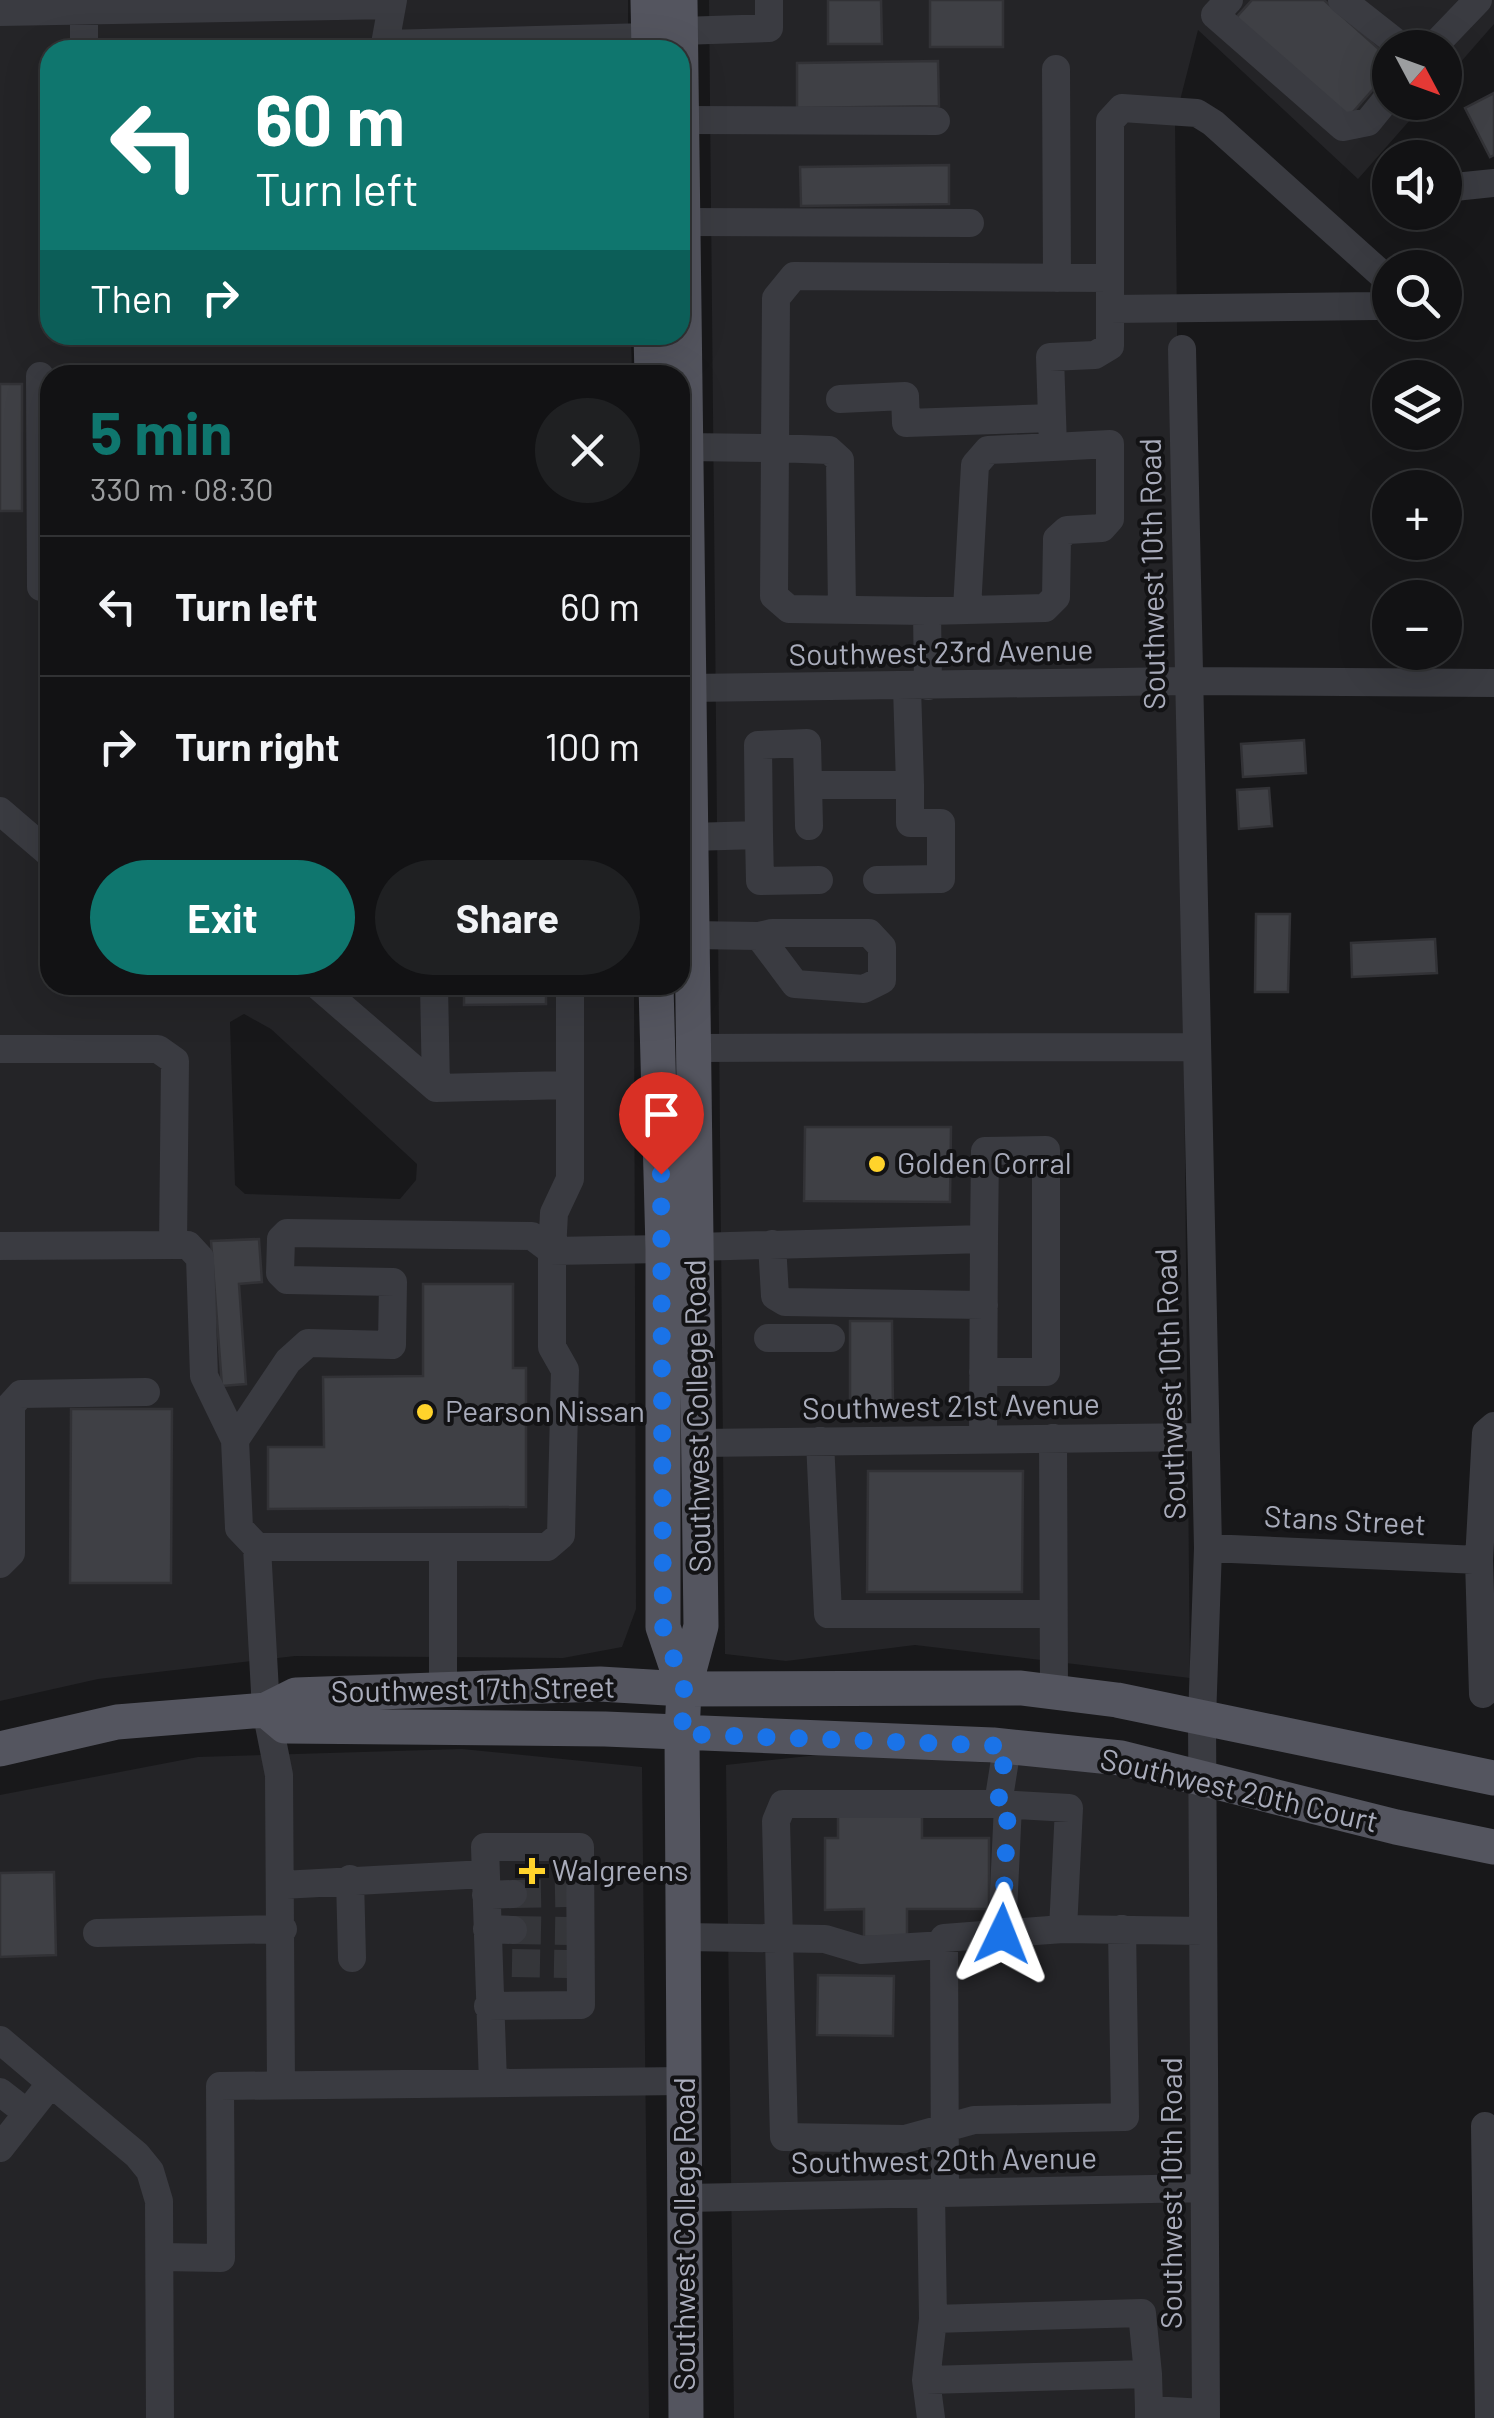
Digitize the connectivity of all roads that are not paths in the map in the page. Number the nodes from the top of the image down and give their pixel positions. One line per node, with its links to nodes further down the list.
1 (648, 0): 9 (main road, Southwest College Road)
2 (769, 0): 9 (street)
3 (1342, 0): 10 (street)
4 (1478, 0): 11 (street)
5 (392, 2): 7 (street); 13 (street)
6 (1214, 5): 16 (street)
7 (84, 11): 8 (street); 12 (street)
8 (0, 12)
9 (664, 30): 14 (street)
10 (1380, 30)
11 (1449, 30)
12 (84, 40)
13 (384, 40)
14 (585, 40)
15 (1056, 69): 23 (street)
16 (1372, 117)
17 (690, 120): 18 (street)
18 (936, 121)
19 (1494, 184): 20 (street)
20 (1462, 187)
21 (690, 222): 22 (street)
22 (970, 223)
23 (1057, 278): 24 (street); 31 (street)
24 (1110, 278): 25 (street); 25 (street)
25 (1110, 310): 28 (street)
26 (1182, 349): 35 (street, Southwest 10th Road)
27 (840, 399): 28 (street)
28 (1052, 418): 30 (street)
29 (690, 447): 31 (street)
30 (1052, 447): 33 (street); 33 (street)
31 (775, 448): 32 (street); 32 (street)
32 (842, 609): 34 (street)
33 (966, 609): 34 (street)
34 (927, 611): 37 (street)
35 (1186, 681): 36 (street, Southwest 23rd Avenue); 37 (street, Southwest 23rd Avenue); 54 (street, Southwest 10th Road)
36 (1494, 683)
37 (917, 686): 38 (street, Southwest 23rd Avenue); 40 (street)
38 (690, 688)
39 (808, 785): 40 (street); 42 (street); 43 (street)
40 (910, 785): 47 (street)
41 (0, 811): 45 (street)
42 (809, 826)
43 (760, 836): 44 (street); 46 (street)
44 (690, 838): 48 (main road, Southwest College Road)
45 (40, 845)
46 (819, 880)
47 (878, 880)
48 (691, 935): 49 (street); 55 (main road, Southwest College Road)
49 (758, 936): 49 (street)
50 (329, 995): 58 (street)
51 (434, 995): 58 (street)
52 (570, 995): 57 (street)
53 (657, 995): 64 (main road, Southwest College Road)
54 (1195, 1047): 55 (street); 74 (street, Southwest 10th Road)
55 (693, 1048): 64 (main road, Southwest College Road)
56 (0, 1049): 62 (street)
57 (569, 1085): 58 (street); 65 (street)
58 (436, 1088)
59 (393, 1234): 65 (street); 66 (street); 66 (street)
60 (984, 1239): 61 (street); 67 (street); 70 (street)
61 (772, 1244): 64 (street); 67 (street)
62 (174, 1245): 63 (street); 77 (street)
63 (0, 1246)
64 (679, 1248): 65 (street); 79 (main road, Southwest College Road); 87 (main road, Southwest College Road)
65 (552, 1252): 81 (street)
66 (393, 1282): 77 (street)
67 (984, 1306): 70 (street)
68 (768, 1338): 69 (street)
69 (830, 1338)
70 (984, 1372): 76 (street)
71 (146, 1392): 72 (street)
72 (6, 1422): 84 (street)
73 (1490, 1432): 83 (street)
74 (1204, 1437): 75 (street, Southwest 21st Avenue); 82 (street, Southwest 10th Road)
75 (1053, 1438): 76 (street, Southwest 21st Avenue); 85 (street)
76 (983, 1439): 78 (street, Southwest 21st Avenue)
77 (235, 1440): 80 (street)
78 (820, 1441): 79 (street, Southwest 21st Avenue); 85 (street)
79 (698, 1444): 87 (main road, Southwest College Road)
80 (257, 1547): 81 (street); 90 (street)
81 (443, 1547): 86 (street)
82 (1208, 1548): 83 (street, Stans Street); 91 (street, Southwest 10th Road)
83 (1479, 1560): 89 (street)
84 (0, 1564)
85 (1054, 1614): 88 (street)
86 (443, 1688): 87 (main road, Southwest 17th Street); 90 (main road, Southwest 17th Street)
87 (684, 1689): 88 (main road, Southwest 20th Court); 92 (main road, Southwest College Road)
88 (1054, 1692): 91 (main road, Southwest 20th Court)
89 (1484, 1694)
90 (266, 1710): 92 (main road, Southwest 17th Street); 94 (main road, Southwest 17th Street); 100 (street)
91 (1202, 1718): 95 (main road, Southwest 20th Court); 96 (street, Southwest 10th Road)
92 (682, 1734): 93 (main road, Southwest 20th Court); 108 (main road, Southwest College Road)
93 (1006, 1746): 96 (main road, Southwest 20th Court); 97 (street)
94 (0, 1749)
95 (1494, 1778)
96 (1202, 1780): 98 (main road, Southwest 20th Court); 105 (street, Southwest 10th Road)
97 (1003, 1804): 102 (street); 107 (street); 109 (street)
98 (1494, 1847)
99 (350, 1880): 100 (street); 101 (street); 111 (street)
100 (282, 1884): 103 (street)
101 (495, 1888): 112 (street); 112 (street)
102 (1063, 1928): 104 (street); 107 (street)
103 (283, 1929): 106 (street); 117 (street)
104 (1122, 1930): 105 (street); 121 (street)
105 (1203, 1931): 123 (street, Southwest 10th Road)
106 (97, 1932)
107 (1002, 1934): 110 (street)
108 (684, 1937): 109 (street); 114 (main road, Southwest College Road)
109 (782, 1938): 110 (street); 121 (street)
110 (944, 1945): 121 (street)
111 (352, 1958)
112 (488, 2006): 115 (street)
113 (0, 2040): 116 (street)
114 (684, 2081): 115 (street); 125 (main road, Southwest College Road)
115 (492, 2082): 117 (street)
116 (50, 2083): 119 (street); 126 (street)
117 (281, 2085): 126 (street)
118 (0, 2092): 119 (street)
119 (27, 2113): 122 (street)
120 (1485, 2126): 135 (street)
121 (945, 2130): 124 (street)
122 (0, 2148)
123 (1204, 2188): 124 (street, Southwest 20th Avenue); 131 (street, Southwest 10th Road)
124 (938, 2193): 125 (street, Southwest 20th Avenue); 127 (street)
125 (685, 2198): 133 (main road, Southwest College Road)
126 (160, 2257): 132 (street)
127 (933, 2319): 128 (street); 129 (street)
128 (1148, 2374): 129 (street); 130 (street)
129 (926, 2380): 134 (street)
130 (1149, 2414): 131 (street)
131 (1206, 2415)
132 (160, 2418)
133 (686, 2418)
134 (931, 2418)
135 (1489, 2418)

